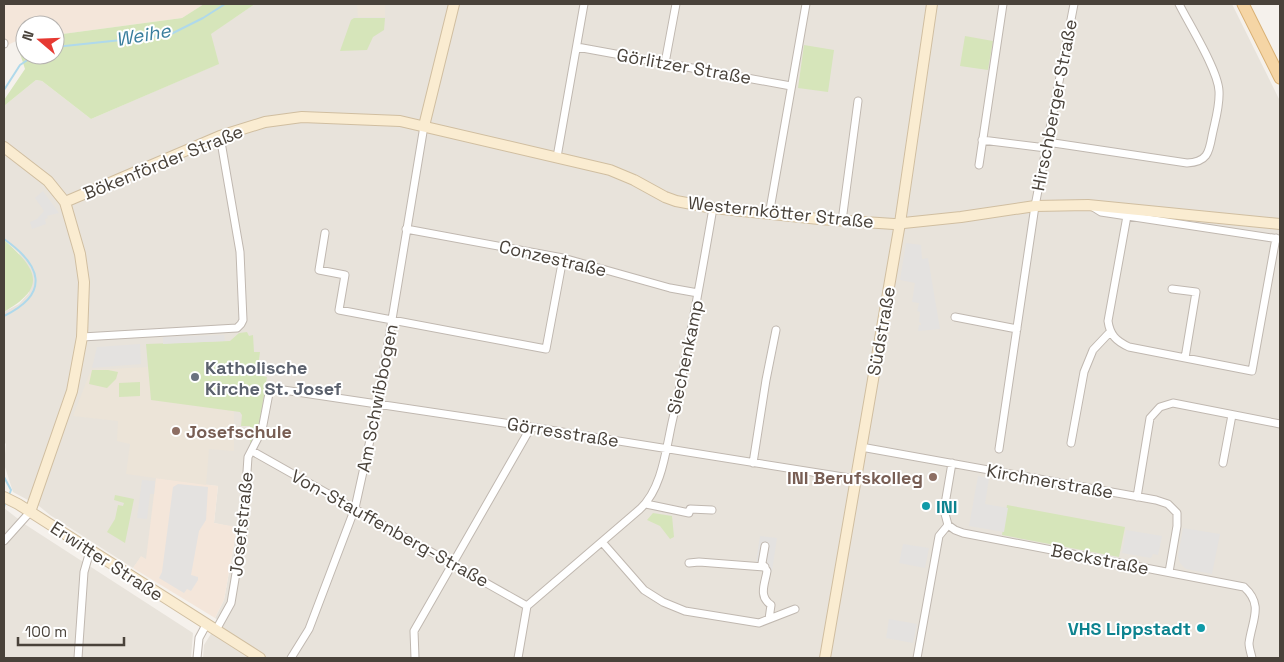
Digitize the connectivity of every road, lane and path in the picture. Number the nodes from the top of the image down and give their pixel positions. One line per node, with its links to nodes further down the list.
1 (454, 4): 15 (street)
2 (584, 4): 10 (street)
3 (676, 4): 11 (street)
4 (806, 4): 13 (street)
5 (932, 4): 29 (street, Südstraße)
6 (1003, 4): 17 (street)
7 (1074, 4): 18 (street, Hirschberger Straße)
8 (1178, 4): 18 (street)
9 (1244, 4): 12 (main road)
10 (576, 47): 11 (street, Görlitzer Straße); 20 (street)
11 (665, 63): 13 (street, Görlitzer Straße)
12 (1280, 78)
13 (790, 86): 26 (street)
14 (858, 101): 28 (street)
15 (424, 126): 16 (street, Bökenförder Straße); 20 (street, Westernkötter Straße); 31 (street, Am Schwibbogen)
16 (220, 136): 22 (street, Bökenförder Straße); 42 (street)
17 (982, 140): 18 (street); 21 (street)
18 (1046, 145): 24 (street, Hirschberger Straße)
19 (4, 147): 22 (street)
20 (557, 157): 25 (street, Westernkötter Straße)
21 (979, 165)
22 (65, 202): 42 (street, Bökenförder Straße)
23 (1088, 204): 24 (street, Westernkötter Straße); 27 (street, Westernkötter Straße); 30 (street, Westernkötter Straße)
24 (1035, 206): 29 (street, Westernkötter Straße); 39 (street, Hirschberger Straße)
25 (713, 208): 26 (street, Westernkötter Straße); 36 (street, Siechenkamp)
26 (769, 215): 28 (street, Westernkötter Straße)
27 (1127, 216): 33 (street, Westernkötter Straße); 41 (street)
28 (842, 221): 29 (street, Westernkötter Straße)
29 (900, 223): 50 (street, Südstraße)
30 (1280, 224)
31 (406, 229): 34 (street, Conzestraße); 38 (street, Am Schwibbogen)
32 (325, 233): 38 (street)
33 (1278, 239): 43 (street)
34 (563, 258): 36 (street, Conzestraße); 38 (street)
35 (1172, 289): 43 (street)
36 (698, 293): 52 (street, Siechenkamp)
37 (955, 317): 39 (street)
38 (392, 320): 45 (street, Am Schwibbogen)
39 (1017, 329): 51 (street, Hirschberger Straße)
40 (776, 330): 54 (street)
41 (1110, 332): 43 (street); 49 (street)
42 (82, 337): 63 (street, Bökenförder Straße)
43 (1185, 358)
44 (270, 388): 45 (street, Görresstraße); 53 (street, Josefstraße)
45 (378, 404): 48 (street, Görresstraße); 61 (street, Am Schwibbogen)
46 (1232, 415): 47 (street); 56 (street); 59 (street)
47 (1280, 424)
48 (531, 427): 52 (street, Görresstraße); 70 (street)
49 (1071, 443)
50 (861, 447): 55 (street, Kirchnerstraße); 57 (street, Südstraße)
51 (999, 448)
52 (665, 449): 54 (street, Görresstraße); 60 (street, Siechenkamp)
53 (252, 451): 61 (street, Von-Stauffenberg-Straße); 77 (street, Josefstraße)
54 (753, 463): 57 (street, Görresstraße)
55 (952, 463): 59 (street, Kirchnerstraße); 64 (street)
56 (1223, 463)
57 (856, 479): 84 (street, Südstraße)
58 (5, 497): 63 (street, Erwitter Straße)
59 (1137, 497): 72 (street, Kirchnerstraße)
60 (646, 504): 62 (street); 66 (street, Siechenkamp)
61 (355, 508): 70 (street, Von-Stauffenberg-Straße); 81 (street, Am Schwibbogen)
62 (712, 510)
63 (30, 512): 65 (street); 68 (street, Erwitter Straße)
64 (948, 525): 72 (street, Beckstraße); 85 (street)
65 (4, 541)
66 (602, 542): 73 (street, Siechenkamp); 75 (street)
67 (765, 546): 71 (street)
68 (90, 551): 76 (street, Erwitter Straße); 78 (street)
69 (689, 563): 71 (street)
70 (453, 564): 73 (street, Von-Stauffenberg-Straße); 82 (street)
71 (766, 567): 75 (street)
72 (1169, 572): 86 (street, Beckstraße)
73 (527, 606): 83 (street)
74 (795, 609): 75 (street)
75 (769, 619)
76 (206, 625): 77 (street, Erwitter Straße); 79 (street)
77 (216, 630): 80 (street, Erwitter Straße)
78 (78, 658)
79 (198, 658)
80 (260, 658)
81 (291, 658)
82 (415, 658)
83 (518, 658)
84 (825, 658)
85 (918, 658)
86 (1252, 658)

